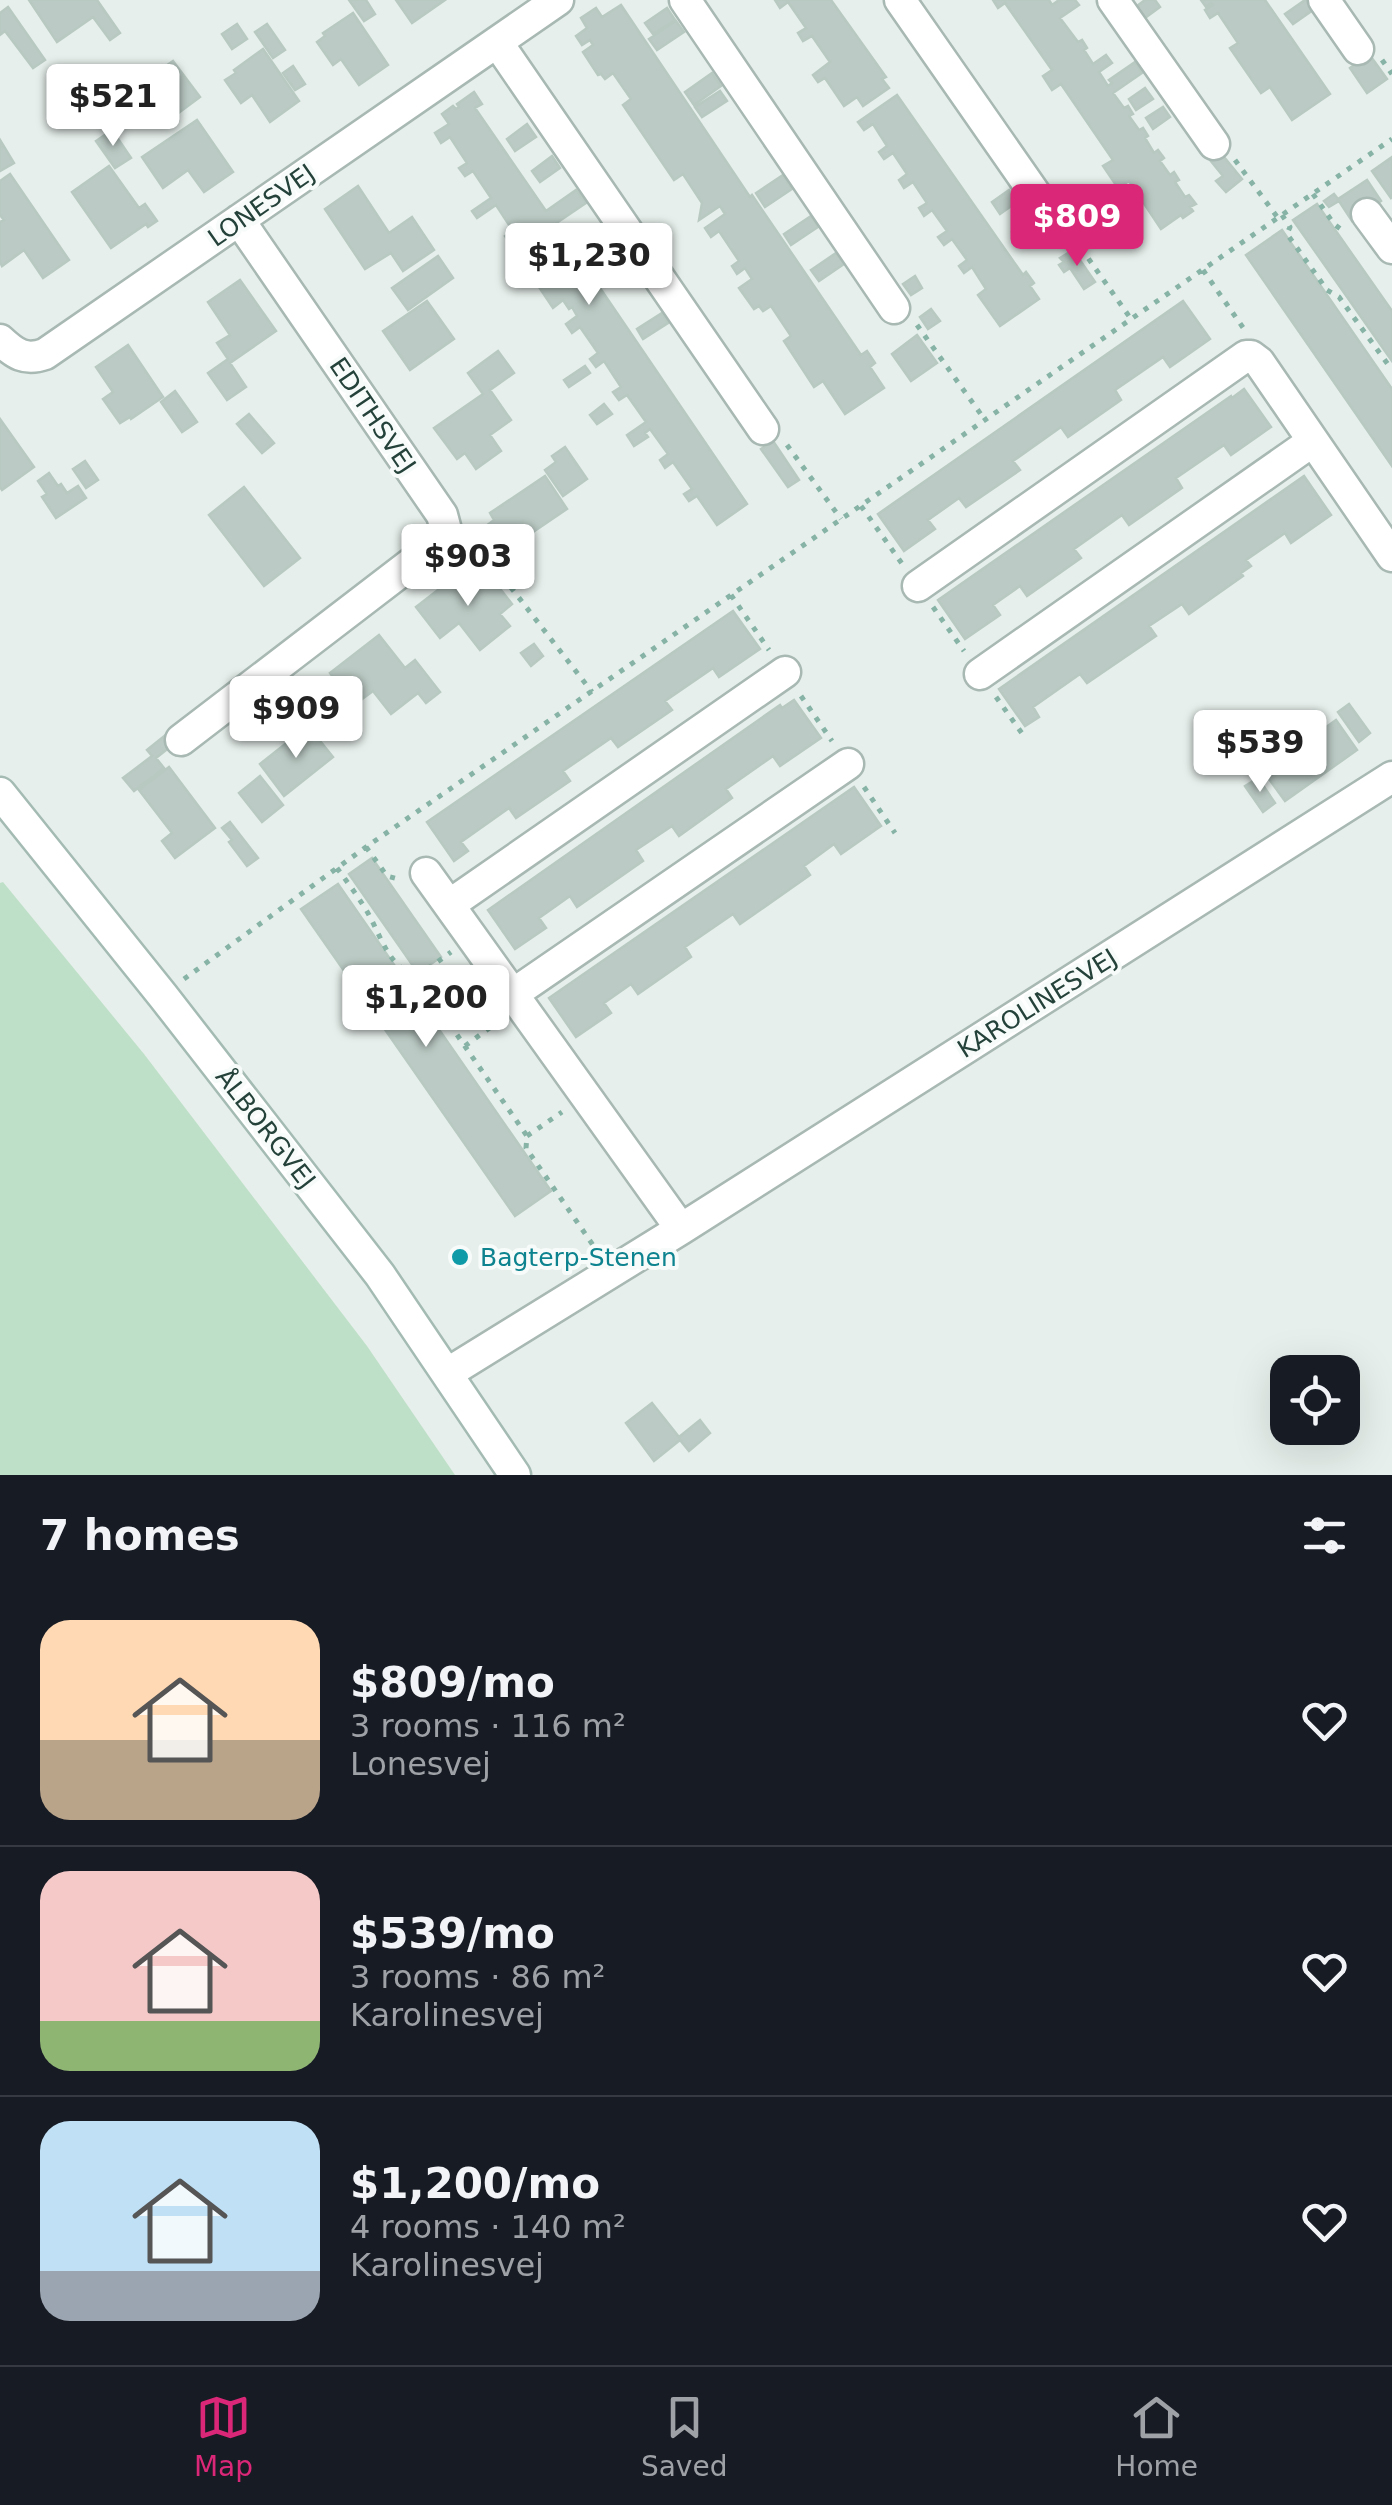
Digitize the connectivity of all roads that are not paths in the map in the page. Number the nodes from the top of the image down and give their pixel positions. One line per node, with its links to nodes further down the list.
1 (558, 0): 6 (street, LONESVEJ)
2 (685, 0): 13 (street)
3 (900, 0): 11 (street)
4 (1113, 0): 8 (street)
5 (1324, 0): 7 (street)
6 (497, 42): 10 (street, LONESVEJ); 15 (street)
7 (1358, 49)
8 (1214, 144)
9 (1368, 214): 12 (street)
10 (240, 220): 14 (street, LONESVEJ); 21 (street, EDITHSVEJ)
11 (1061, 231)
12 (1392, 248)
13 (894, 308)
14 (11, 349)
15 (763, 429)
16 (1313, 441): 17 (street); 18 (street); 20 (street)
17 (1392, 556)
18 (918, 586)
19 (785, 672): 26 (street)
20 (980, 674)
21 (181, 740)
22 (848, 764): 27 (street)
23 (1392, 777): 28 (street, KAROLINESVEJ)
24 (0, 794): 29 (street, ÅLBORGVEJ)
25 (426, 872): 26 (street)
26 (449, 905): 27 (street)
27 (517, 1000): 28 (street)
28 (681, 1228): 29 (street, KAROLINESVEJ)
29 (448, 1373): 30 (street, ÅLBORGVEJ)
30 (515, 1475)

